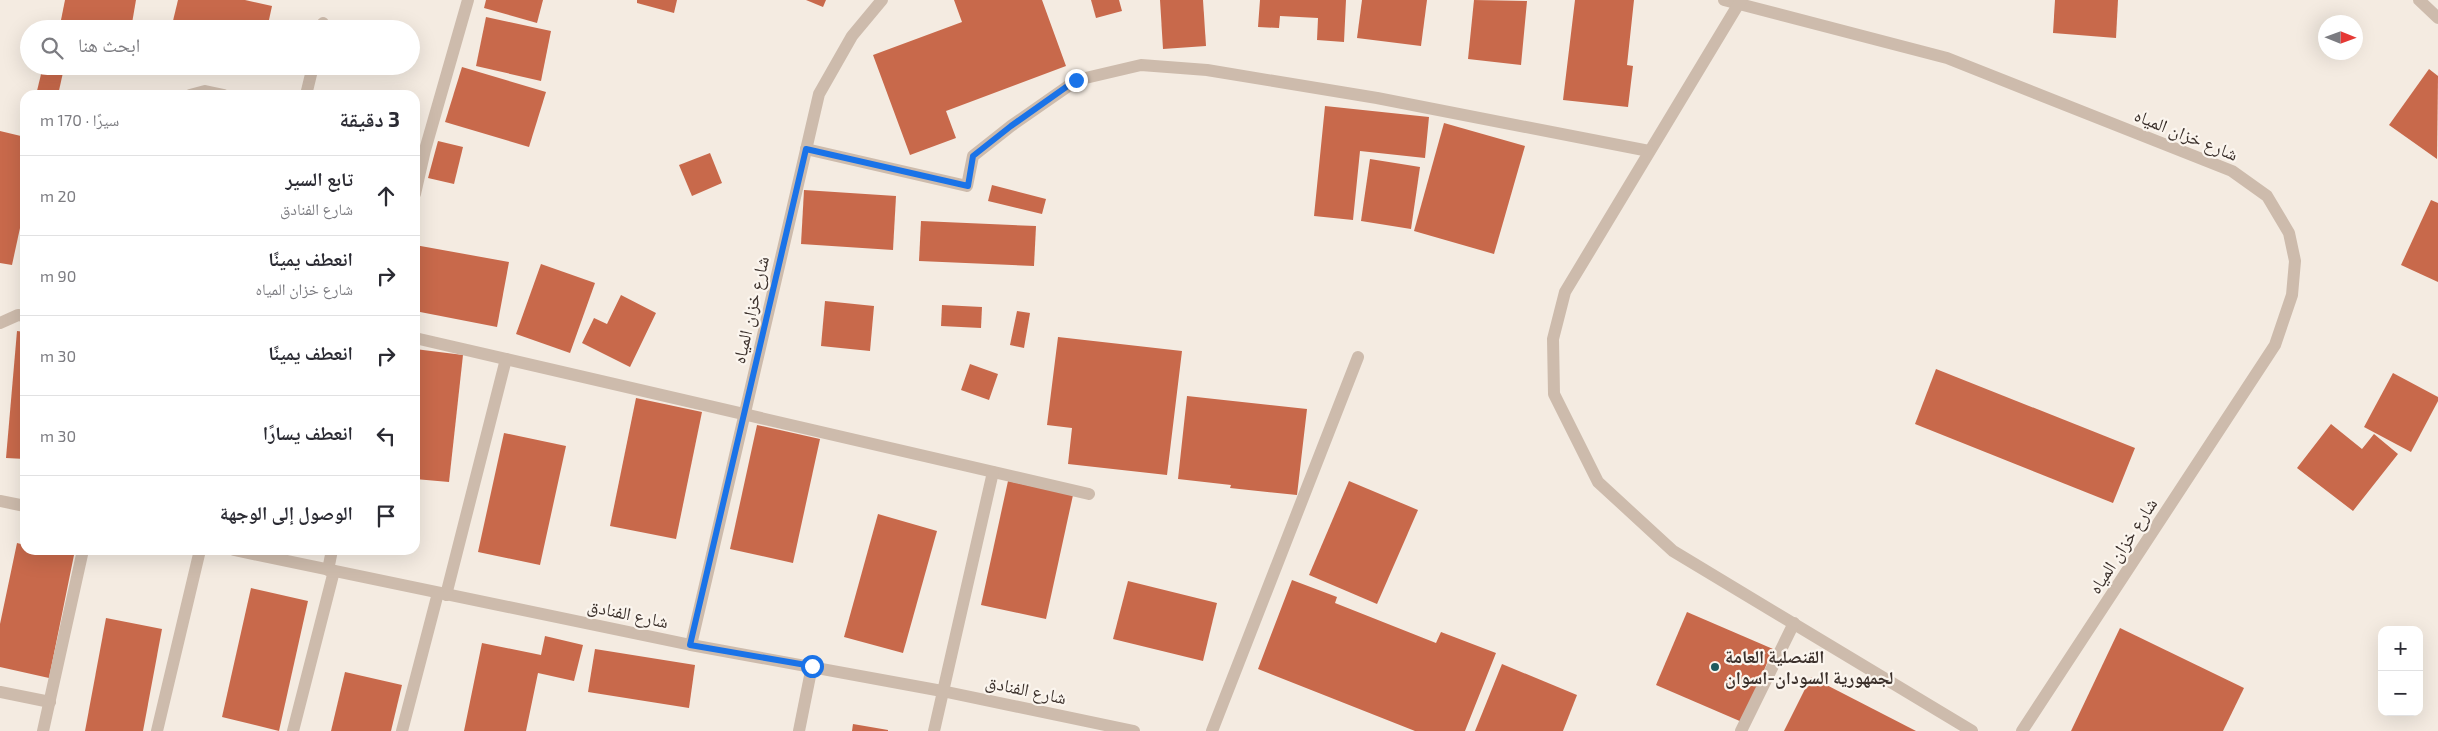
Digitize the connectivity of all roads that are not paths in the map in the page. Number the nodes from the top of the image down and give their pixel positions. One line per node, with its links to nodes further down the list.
1 (468, 0): 9 (street)
2 (882, 0): 10 (street, شارع خزان المياه)
3 (1724, 0): 5 (street, شارع خزان المياه)
4 (2419, 0): 6 (street)
5 (1740, 2): 11 (street); 44 (street, شارع خزان المياه)
6 (2438, 18)
7 (311, 75): 8 (street)
8 (307, 90)
9 (420, 149)
10 (806, 149): 11 (street); 17 (street, شارع خزان المياه)
11 (1649, 151): 28 (street)
12 (20, 316): 13 (street)
13 (0, 323)
14 (420, 339): 16 (street)
15 (1358, 357): 41 (street)
16 (506, 359): 17 (street); 27 (street)
17 (744, 414): 18 (street); 29 (street, شارع خزان المياه)
18 (993, 472): 19 (street); 31 (street)
19 (1089, 494)
20 (0, 501): 21 (street)
21 (20, 505)
22 (81, 555): 33 (street)
23 (199, 555): 35 (street)
24 (258, 555): 26 (street, شارع الفنادق)
25 (332, 555): 26 (street)
26 (331, 570): 27 (street, شارع الفنادق); 36 (street)
27 (442, 594): 29 (street, شارع الفنادق); 37 (street)
28 (1794, 623): 42 (street); 43 (street)
29 (690, 645): 30 (street, شارع الفنادق)
30 (812, 666): 31 (street, شارع الفنادق); 38 (street)
31 (942, 691): 39 (street); 40 (street, شارع الفنادق)
32 (0, 692): 33 (street)
33 (50, 702): 34 (street)
34 (43, 731)
35 (157, 731)
36 (293, 731)
37 (402, 731)
38 (799, 731)
39 (934, 731)
40 (1134, 731)
41 (1212, 731)
42 (1741, 731)
43 (1972, 731)
44 (2022, 731)

